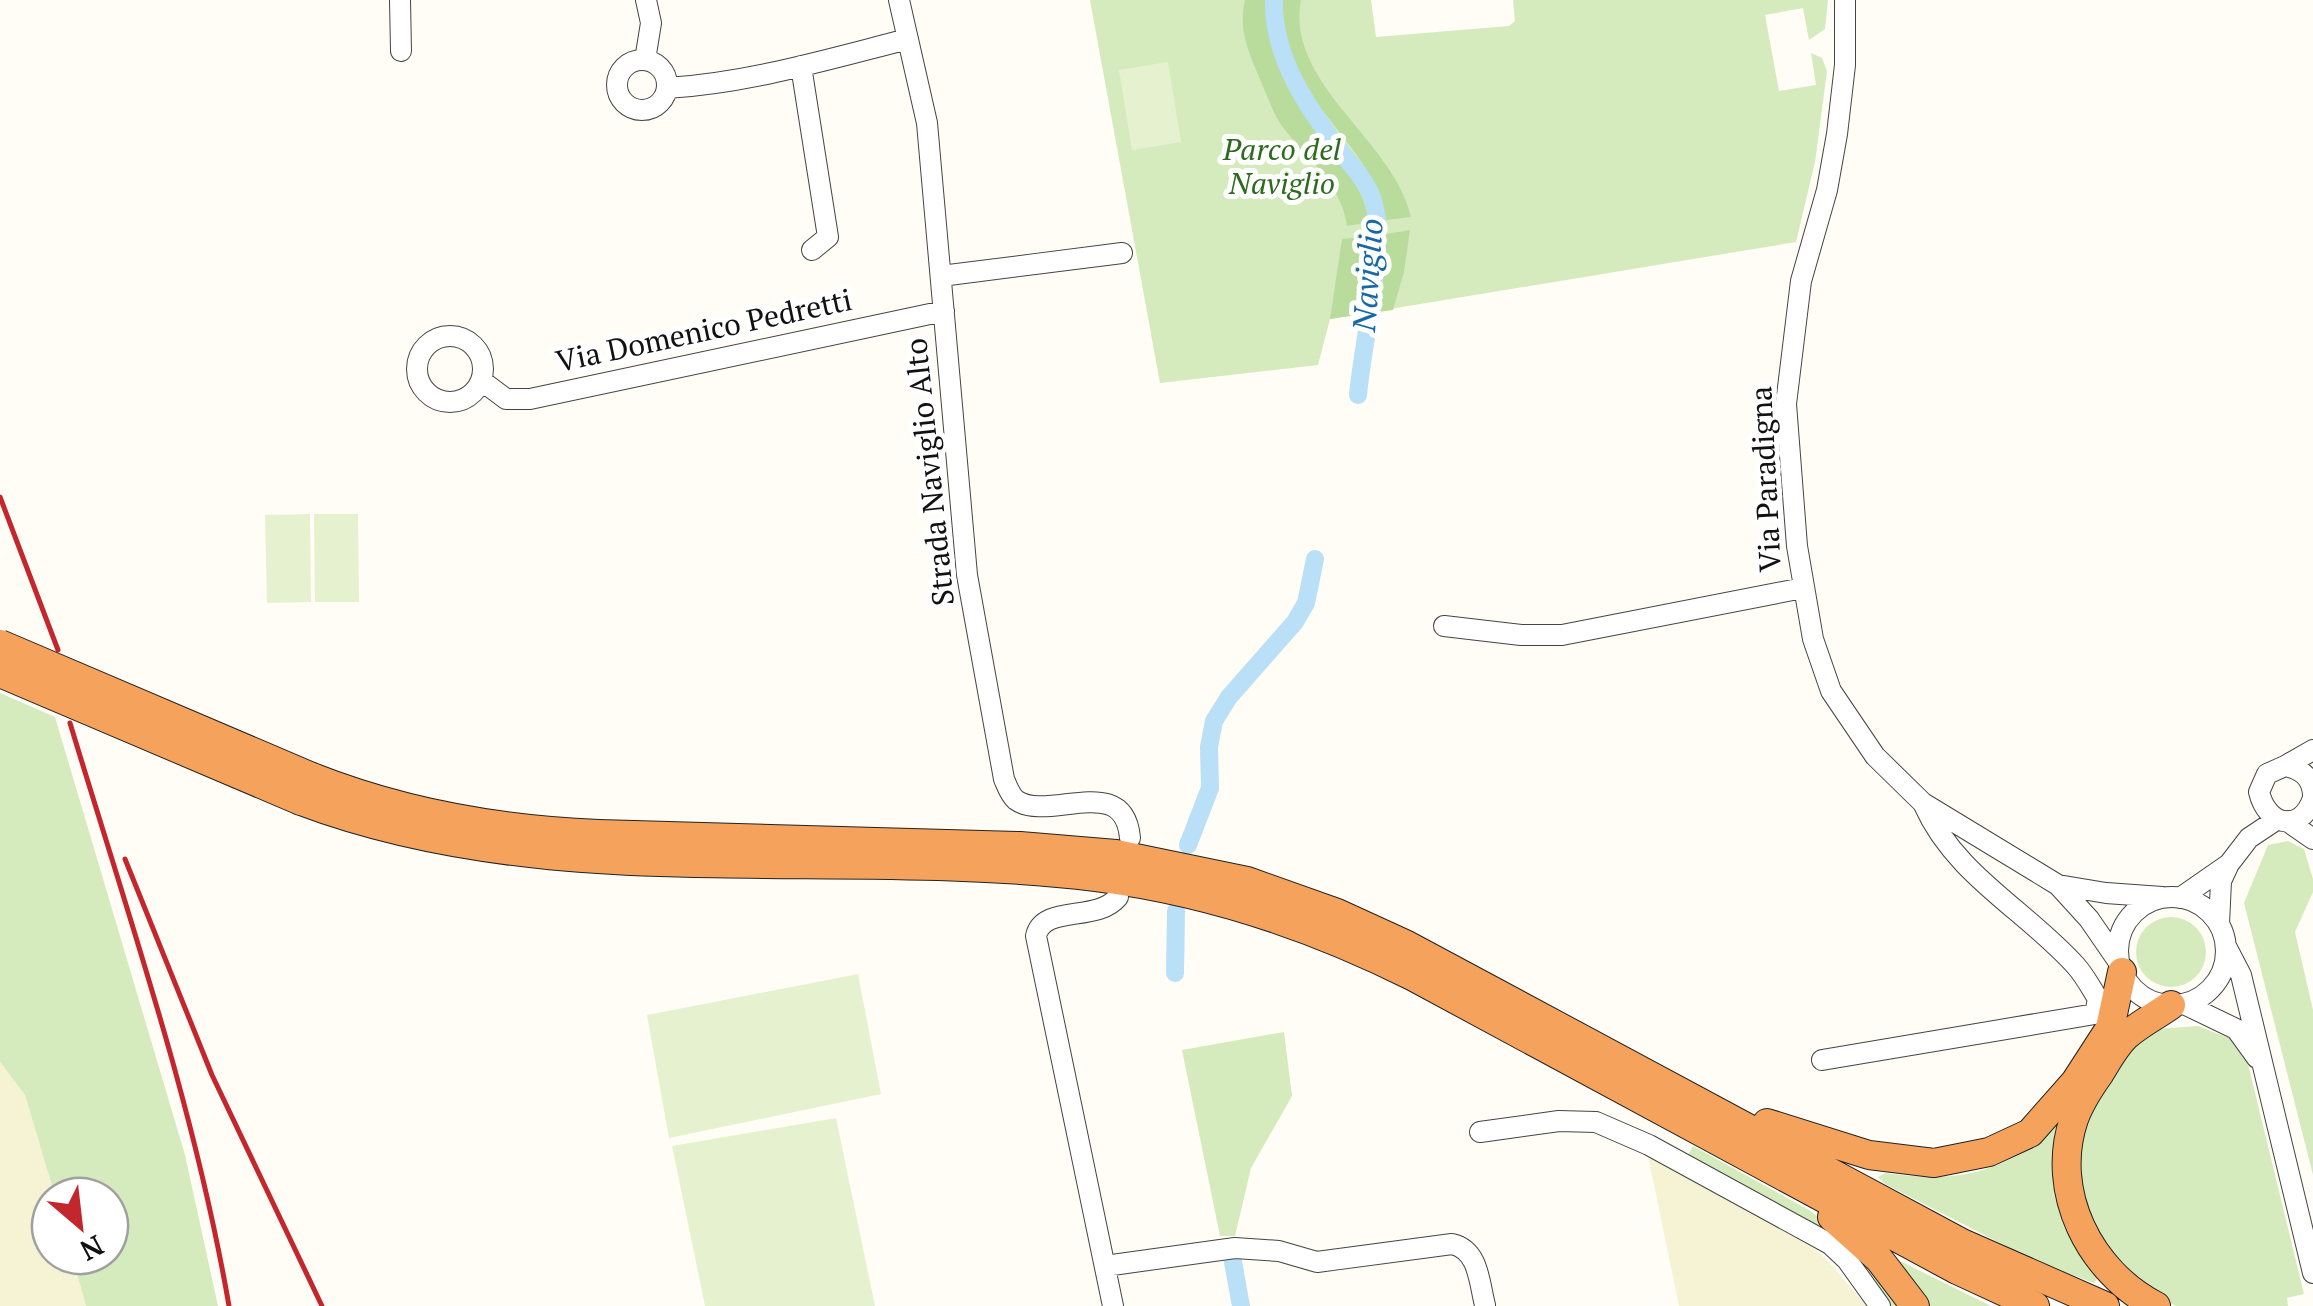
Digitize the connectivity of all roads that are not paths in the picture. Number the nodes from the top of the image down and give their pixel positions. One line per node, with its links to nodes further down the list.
1 (400, 0): 6 (street)
2 (646, 0): 7 (street)
3 (898, 0): 5 (street, Strada Naviglio Alto)
4 (1845, 0): 15 (street, Via Paradigna)
5 (908, 38): 8 (street); 12 (street, Strada Naviglio Alto)
6 (402, 50)
7 (645, 60): 9 (street); 9 (street)
8 (801, 66): 9 (street); 10 (street)
9 (667, 88)
10 (812, 250)
11 (1122, 252): 12 (street)
12 (940, 276): 13 (street, Strada Naviglio Alto)
13 (944, 312): 14 (street, Via Domenico Pedretti); 26 (street, Strada Naviglio Alto)
14 (482, 381)
15 (1803, 588): 16 (street); 24 (street, Via Paradigna)
16 (1444, 626)
17 (0, 644): 22 (highway, bridge)
18 (0, 673): 22 (highway, bridge)
19 (2313, 750): 20 (street)
20 (2285, 766): 21 (street); 23 (street)
21 (2312, 788): 25 (street)
22 (306, 789): 37 (highway); 40 (highway)
23 (2258, 792): 25 (street); 27 (street)
24 (1923, 803): 30 (street, Via Paradigna); 38 (street, Via Paradigna)
25 (2282, 820): 27 (street); 28 (street)
26 (1130, 838)
27 (2249, 838): 29 (street)
28 (2313, 839)
29 (2229, 864): 32 (street); 33 (street)
30 (2058, 885): 32 (street, Via Paradigna); 35 (street, Via Paradigna)
31 (1118, 897): 42 (street)
32 (2174, 898): 33 (street, Via Paradigna); 35 (street)
33 (2219, 924): 34 (street, Via Paradigna)
34 (2226, 948): 36 (street); 39 (street, Via Paradigna)
35 (2121, 968): 36 (street, Via Paradigna); 37 (highway)
36 (2178, 1005): 39 (street, Via Paradigna); 50 (highway)
37 (1592, 1045): 49 (highway)
38 (1822, 1060)
39 (2264, 1067): 43 (street, Via Paradigna)
40 (1683, 1122): 47 (highway); 48 (highway)
41 (1480, 1132): 46 (street)
42 (1104, 1266): 44 (street); 45 (street)
43 (2313, 1273)
44 (1113, 1306)
45 (1485, 1306)
46 (1880, 1306)
47 (1916, 1306)
48 (2035, 1306)
49 (2105, 1306)
50 (2156, 1306)

